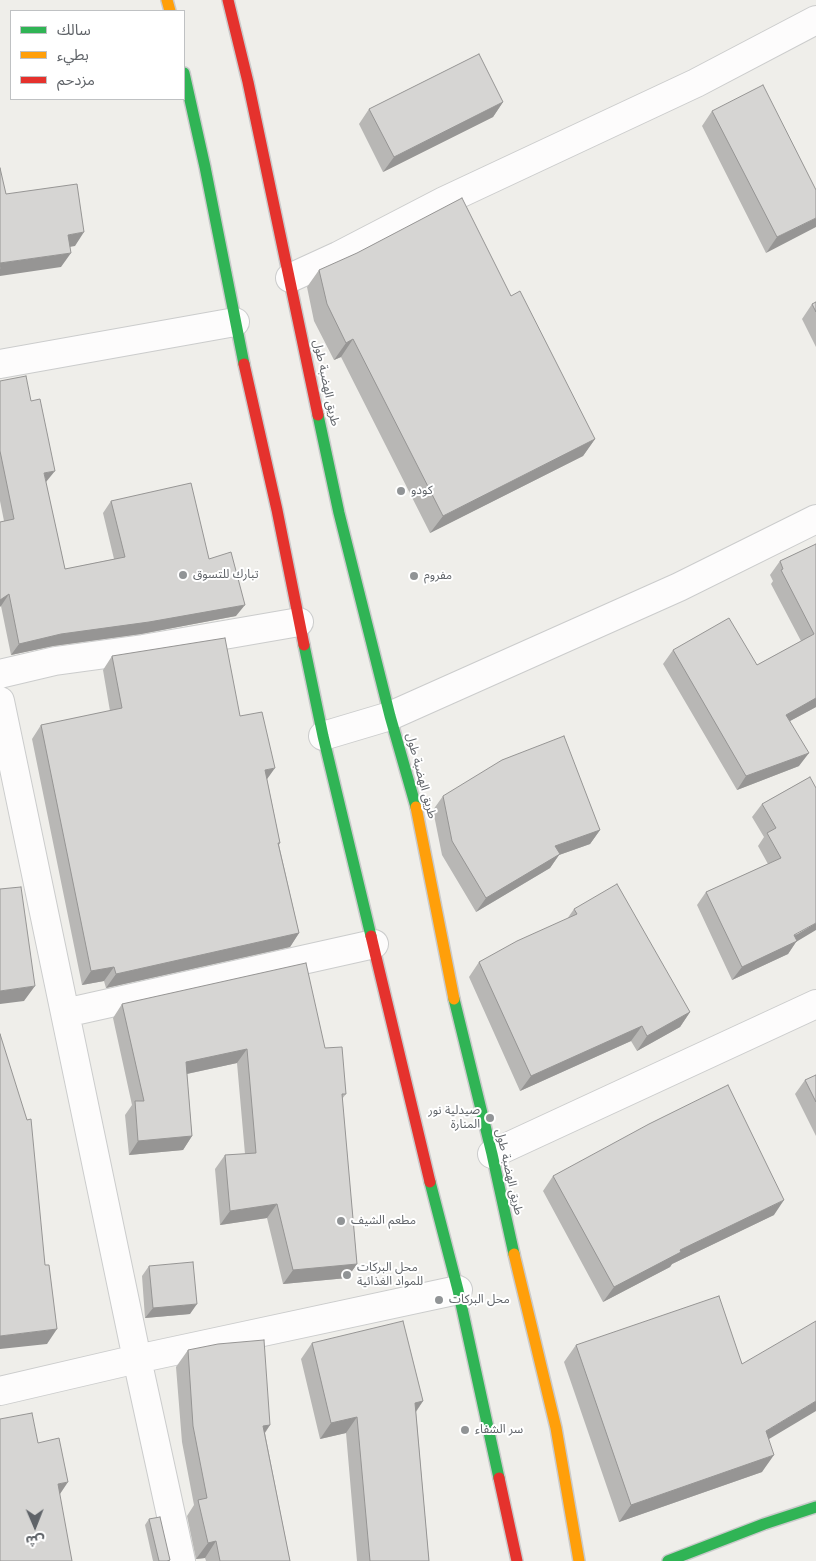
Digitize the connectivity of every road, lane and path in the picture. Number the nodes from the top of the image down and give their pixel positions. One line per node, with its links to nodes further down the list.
1 (228, 0): 4 (main road, طريق الهضبة طول)
2 (816, 20): 4 (street)
3 (185, 77): 5 (main road)
4 (290, 278): 11 (main road, طريق الهضبة طول)
5 (236, 322): 6 (street); 8 (main road)
6 (0, 364)
7 (816, 519): 11 (street)
8 (299, 622): 9 (street); 12 (main road)
9 (0, 674)
10 (0, 701): 15 (street)
11 (390, 716): 12 (street); 16 (main road, طريق الهضبة طول)
12 (323, 736): 13 (main road)
13 (374, 944): 15 (street); 17 (main road)
14 (816, 1004): 16 (street)
15 (64, 1013): 18 (street)
16 (492, 1154): 23 (main road, طريق الهضبة طول)
17 (458, 1290): 18 (street); 22 (main road)
18 (137, 1359): 19 (street); 21 (street)
19 (0, 1391)
20 (816, 1507): 24 (main road)
21 (181, 1561)
22 (517, 1561)
23 (579, 1561)
24 (668, 1561)

